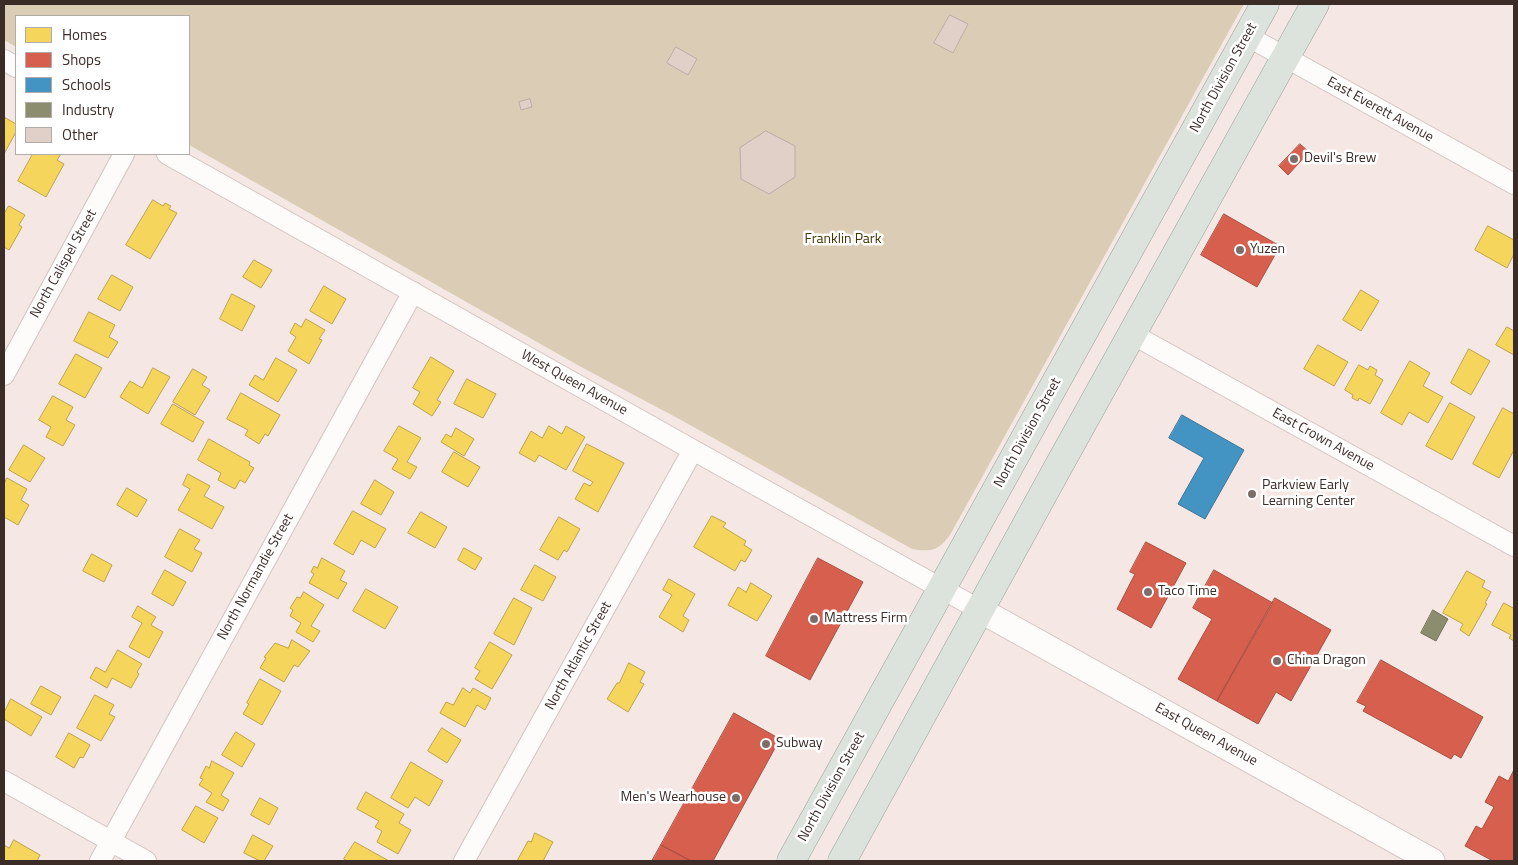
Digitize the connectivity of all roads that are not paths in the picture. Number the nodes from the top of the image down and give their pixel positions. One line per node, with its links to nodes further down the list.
1 (1265, 4): 3 (main road, North Division Street)
2 (1315, 4): 4 (main road)
3 (1247, 36): 4 (street, East Everett Avenue); 15 (main road, North Division Street)
4 (1285, 57): 9 (street, East Everett Avenue); 11 (main road)
5 (4, 60): 6 (street)
6 (15, 66)
7 (123, 155): 12 (street, North Calispel Street)
8 (170, 155): 10 (street, West Queen Avenue)
9 (1514, 184)
10 (413, 292): 13 (street, West Queen Avenue); 18 (street, North Normandie Street)
11 (1132, 334): 14 (street, East Crown Avenue); 16 (main road)
12 (4, 375)
13 (693, 450): 15 (street, West Queen Avenue); 21 (street, North Atlantic Street)
14 (1514, 546)
15 (942, 588): 16 (street, West Queen Avenue); 22 (main road, North Division Street)
16 (980, 610): 23 (main road); 24 (street, East Queen Avenue)
17 (4, 782): 18 (street)
18 (110, 842): 19 (street, North Normandie Street); 20 (street)
19 (100, 861)
20 (146, 861)
21 (464, 861)
22 (790, 861)
23 (842, 861)
24 (1432, 861)

